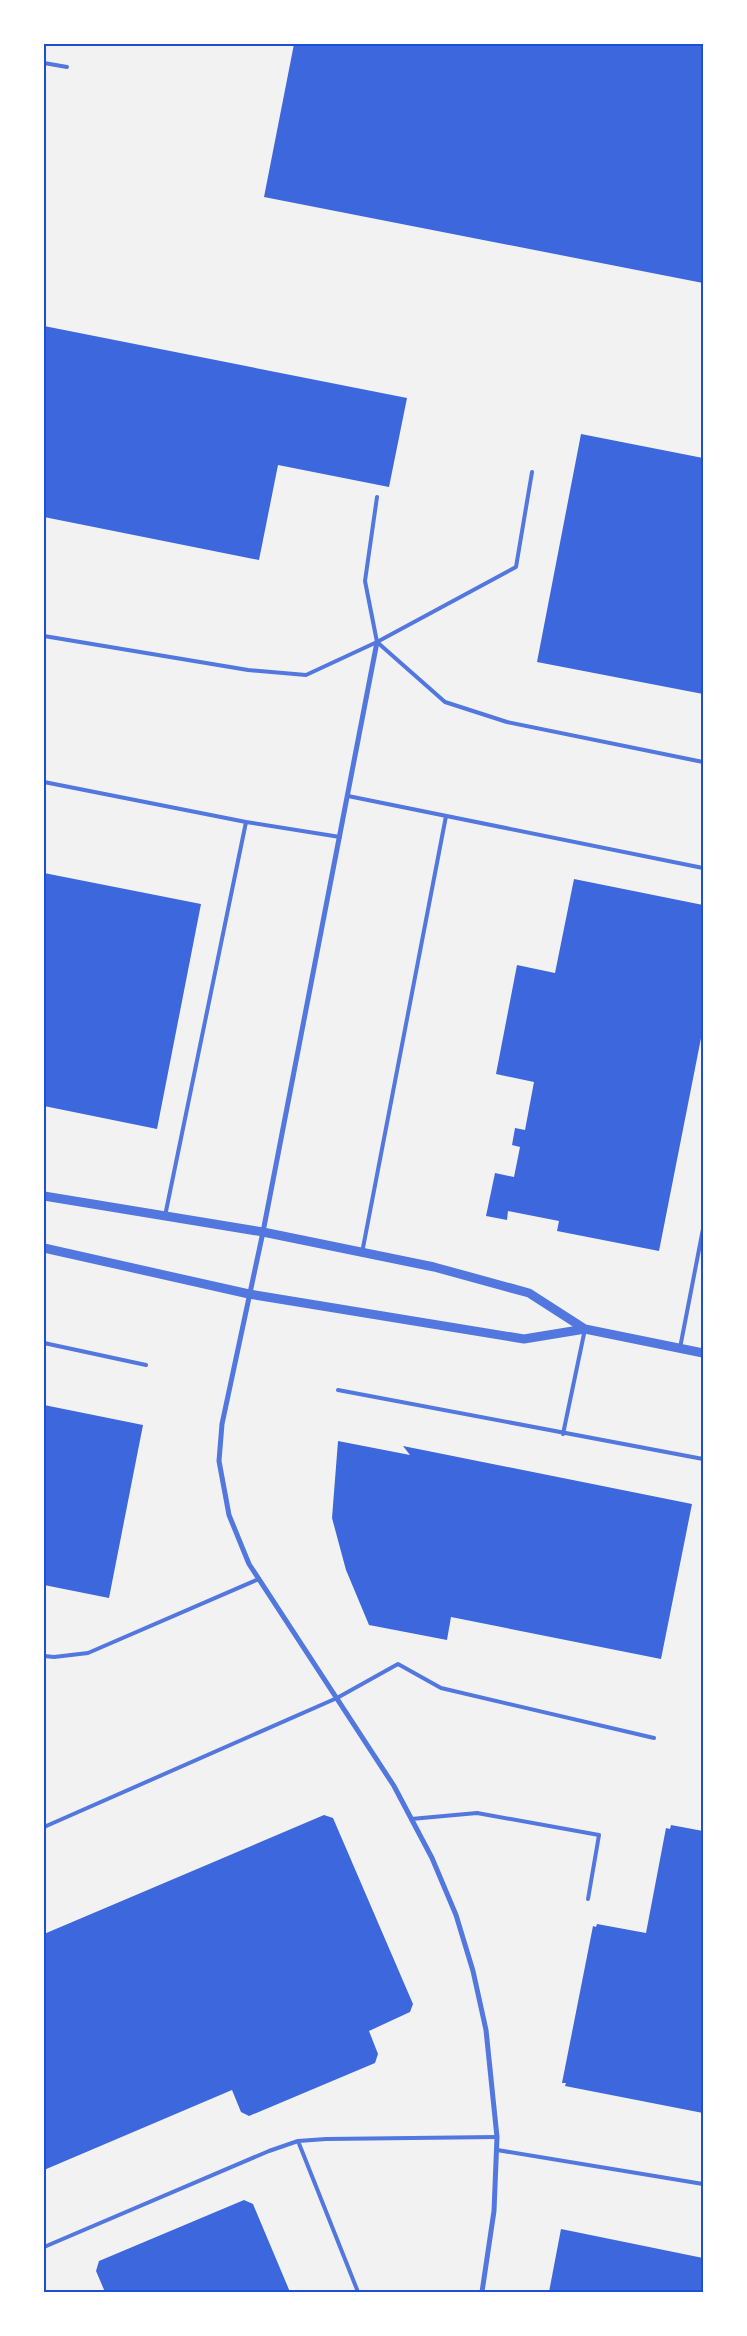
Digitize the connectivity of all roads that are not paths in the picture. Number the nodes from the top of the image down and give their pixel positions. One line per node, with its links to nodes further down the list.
1 (44, 63): 2 (lane)
2 (67, 68)
3 (532, 472): 6 (lane)
4 (377, 497): 6 (lane)
5 (44, 636): 6 (lane)
6 (377, 642): 7 (lane); 9 (street)
7 (703, 762)
8 (44, 782): 11 (lane)
9 (348, 796): 10 (lane); 12 (street)
10 (446, 816): 13 (lane); 19 (lane)
11 (246, 822): 12 (lane); 15 (lane)
12 (340, 837): 17 (street)
13 (703, 868)
14 (44, 1196): 15 (street)
15 (165, 1216): 17 (street)
16 (703, 1229): 23 (lane)
17 (263, 1232): 19 (street); 20 (street)
18 (44, 1248): 20 (street)
19 (362, 1252): 21 (street)
20 (249, 1294): 21 (street); 29 (street)
21 (585, 1329): 23 (street); 27 (lane)
22 (44, 1343): 25 (lane)
23 (680, 1348): 24 (street)
24 (703, 1353)
25 (146, 1365)
26 (338, 1390): 27 (lane)
27 (563, 1434): 28 (lane)
28 (703, 1459)
29 (259, 1579): 30 (lane); 31 (street)
30 (44, 1656)
31 (337, 1698): 32 (lane); 33 (street); 34 (lane)
32 (654, 1738)
33 (411, 1819): 35 (lane); 36 (street)
34 (44, 1827)
35 (588, 1899)
36 (498, 2137): 37 (lane); 38 (street)
37 (298, 2141): 40 (lane); 41 (lane)
38 (497, 2150): 39 (lane); 42 (street)
39 (703, 2184)
40 (44, 2247)
41 (358, 2292)
42 (482, 2292)

